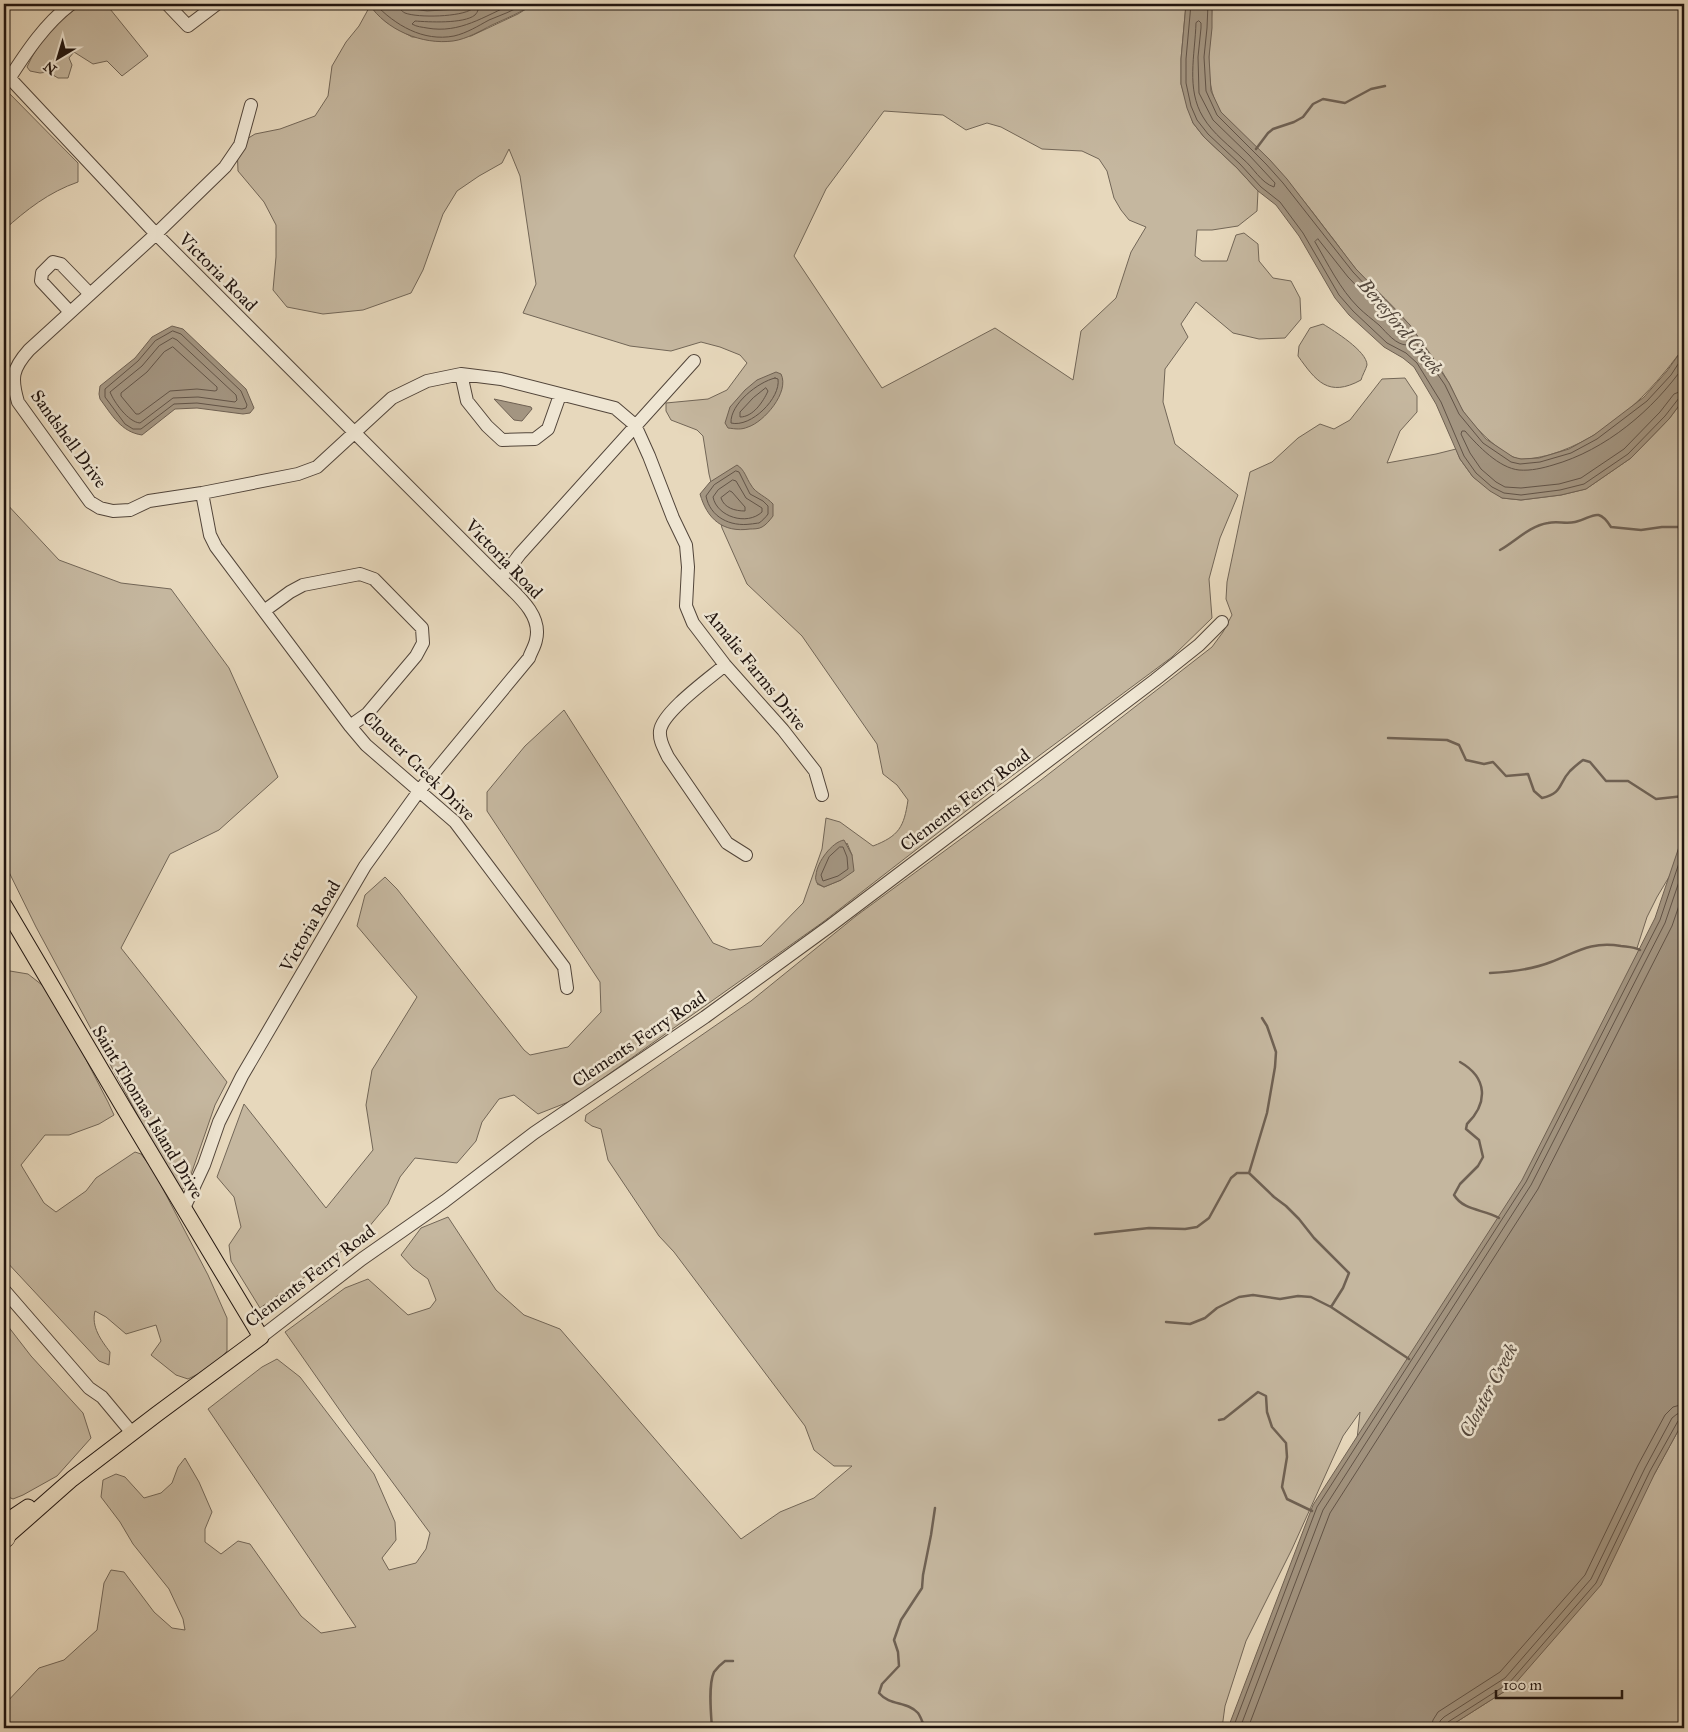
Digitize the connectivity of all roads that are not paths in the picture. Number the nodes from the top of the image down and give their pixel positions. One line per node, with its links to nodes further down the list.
1 (71, 4): 4 (street)
2 (167, 4): 3 (street)
3 (217, 4)
4 (7, 75): 6 (street, Victoria Road)
5 (251, 105): 6 (street, Sandshell Drive)
6 (156, 234): 7 (street, Sandshell Drive); 13 (street, Victoria Road)
7 (90, 294): 8 (street, Sandshell Drive); 8 (street)
8 (70, 312): 14 (street, Sandshell Drive)
9 (694, 361): 12 (street)
10 (461, 374): 11 (street, Amalie Farms Drive); 11 (street); 13 (street, Sandshell Drive)
11 (560, 395): 12 (street, Amalie Farms Drive)
12 (635, 425): 15 (street); 18 (street, Amalie Farms Drive)
13 (354, 432): 14 (street, Sandshell Drive); 15 (street, Victoria Road)
14 (202, 493): 16 (street, Clouter Creek Drive)
15 (501, 579): 20 (street, Victoria Road)
16 (264, 611): 19 (street, Clouter Creek Drive); 19 (street)
17 (1222, 622): 27 (street, Clements Ferry Road)
18 (725, 665): 21 (street, Amalie Farms Drive); 22 (street)
19 (350, 726): 20 (street, Clouter Creek Drive)
20 (419, 790): 24 (street, Clouter Creek Drive); 25 (street, Victoria Road)
21 (822, 795)
22 (746, 855)
23 (4, 905): 25 (main road, Saint Thomas Island Drive)
24 (567, 988)
25 (184, 1208): 27 (main road, Saint Thomas Island Drive)
26 (4, 1290): 28 (street)
27 (261, 1337): 28 (main road, Clements Ferry Road)
28 (128, 1436): 29 (main road, Clements Ferry Road)
29 (4, 1534)

